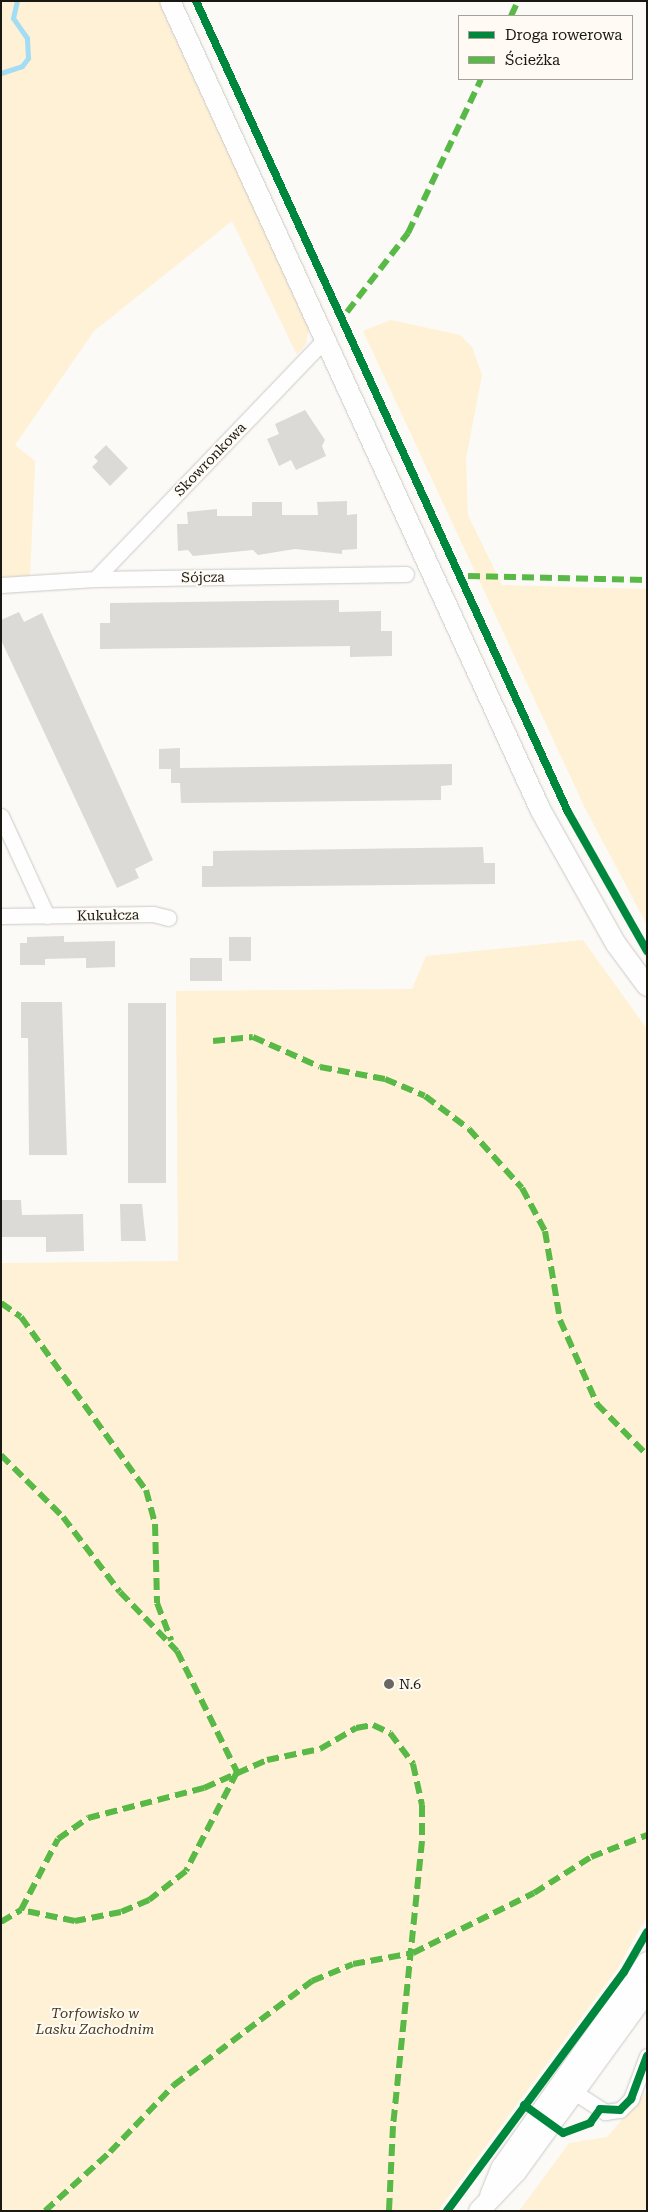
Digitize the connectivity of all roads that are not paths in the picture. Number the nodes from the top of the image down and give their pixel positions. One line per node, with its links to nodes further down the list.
1 (170, 1): 2 (main road)
2 (325, 339): 4 (street, Skowronkowa); 10 (main road)
3 (406, 574): 4 (street, Sójcza)
4 (94, 579): 5 (street, Sójcza)
5 (1, 585)
6 (1, 816): 8 (street)
7 (1, 916): 8 (street, Kukułcza)
8 (47, 916): 9 (street, Kukułcza)
9 (169, 918)
10 (647, 986)
11 (647, 1962): 14 (main road)
12 (647, 1992): 14 (main road)
13 (647, 2056): 14 (street)
14 (568, 2088): 15 (main road)
15 (484, 2203)

